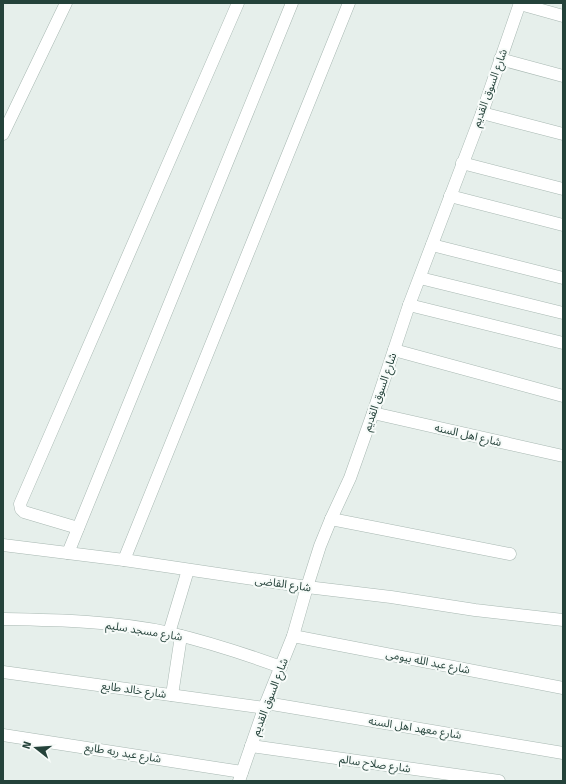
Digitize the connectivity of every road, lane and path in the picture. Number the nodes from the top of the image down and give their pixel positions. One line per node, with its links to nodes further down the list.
1 (66, 3): 10 (street)
2 (238, 3): 27 (street)
3 (292, 3): 27 (street)
4 (349, 3): 31 (street)
5 (520, 3): 6 (street); 7 (street, شارع السوق القديم)
6 (563, 16)
7 (500, 59): 8 (street); 9 (street, شارع السوق القديم)
8 (563, 76)
9 (482, 113): 11 (street); 12 (street, شارع السوق القديم)
10 (3, 134)
11 (563, 134)
12 (462, 163): 13 (street); 14 (street, شارع السوق القديم)
13 (563, 189)
14 (450, 196): 15 (street); 16 (street, شارع السوق القديم)
15 (563, 224)
16 (432, 245): 17 (street, شارع السوق القديم); 18 (street)
17 (420, 278): 19 (street, شارع السوق القديم); 20 (street)
18 (563, 278)
19 (409, 305): 21 (street); 22 (street, شارع السوق القديم)
20 (563, 313)
21 (563, 342)
22 (394, 350): 23 (street); 24 (street, شارع السوق القديم)
23 (563, 396)
24 (373, 413): 25 (street, شارع اهل السنه); 26 (street, شارع السوق القديم)
25 (563, 456)
26 (330, 519): 30 (street); 33 (street, شارع السوق القديم)
27 (78, 528): 29 (street)
28 (3, 545): 29 (street, شارع القاضى)
29 (68, 553): 31 (street, شارع القاضى)
30 (510, 554)
31 (124, 560): 32 (street, شارع القاضى)
32 (188, 570): 33 (street, شارع القاضى); 36 (street)
33 (306, 587): 35 (street, شارع القاضى); 37 (street, شارع السوق القديم)
34 (3, 619): 36 (street, شارع مسجد سليم)
35 (563, 620)
36 (175, 634): 38 (street, شارع مسجد سليم); 41 (street)
37 (293, 636): 38 (street, شارع السوق القديم); 40 (street, شارع عبد الله بيومى)
38 (281, 667): 42 (street, شارع السوق القديم)
39 (3, 672): 41 (street, شارع خالد طايع)
40 (563, 688)
41 (172, 695): 42 (street, شارع خالد طايع)
42 (266, 705): 44 (street, شارع السوق القديم); 45 (street, شارع معهد اهل السنه)
43 (3, 735): 46 (street, شارع عبد ربه طايع)
44 (251, 746): 46 (street, شارع السوق القديم); 47 (street, شارع صلاح سالم)
45 (563, 753)
46 (241, 776)
47 (499, 781)

